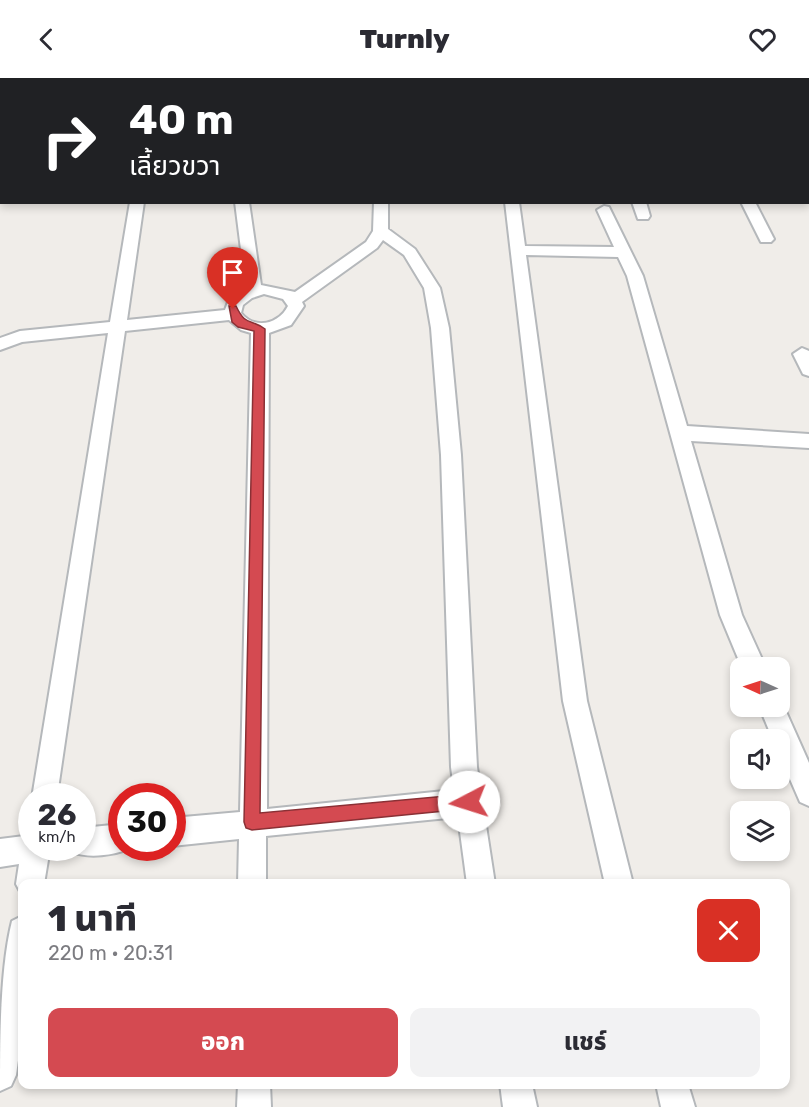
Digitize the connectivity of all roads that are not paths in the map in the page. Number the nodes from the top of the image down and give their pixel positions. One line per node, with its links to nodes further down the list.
1 (137, 204): 14 (street)
2 (242, 204): 11 (street)
3 (381, 204): 7 (street)
4 (512, 204): 9 (street)
5 (749, 204): 8 (street)
6 (604, 210): 10 (street)
7 (381, 231): 12 (street); 23 (street)
8 (766, 239)
9 (517, 250): 10 (street); 32 (street)
10 (624, 252): 17 (street)
11 (254, 291): 12 (street); 13 (street)
12 (294, 300): 15 (street)
13 (233, 314): 14 (street); 15 (street)
14 (118, 327): 16 (street); 21 (street)
15 (260, 329): 24 (street)
16 (0, 344)
17 (680, 432): 18 (street); 19 (street)
18 (809, 441)
19 (749, 657)
20 (776, 717): 22 (street)
21 (46, 783)
22 (809, 794)
23 (469, 802): 24 (street); 31 (street)
24 (252, 822): 25 (street); 30 (street)
25 (186, 830)
26 (18, 850): 27 (street)
27 (0, 853)
28 (34, 861): 29 (street)
29 (31, 879)
30 (252, 879)
31 (480, 879)
32 (618, 879)
33 (18, 957): 34 (street)
34 (0, 1074)
35 (254, 1089): 38 (street)
36 (517, 1089): 39 (street)
37 (673, 1089): 40 (street)
38 (254, 1107)
39 (520, 1107)
40 (678, 1107)

